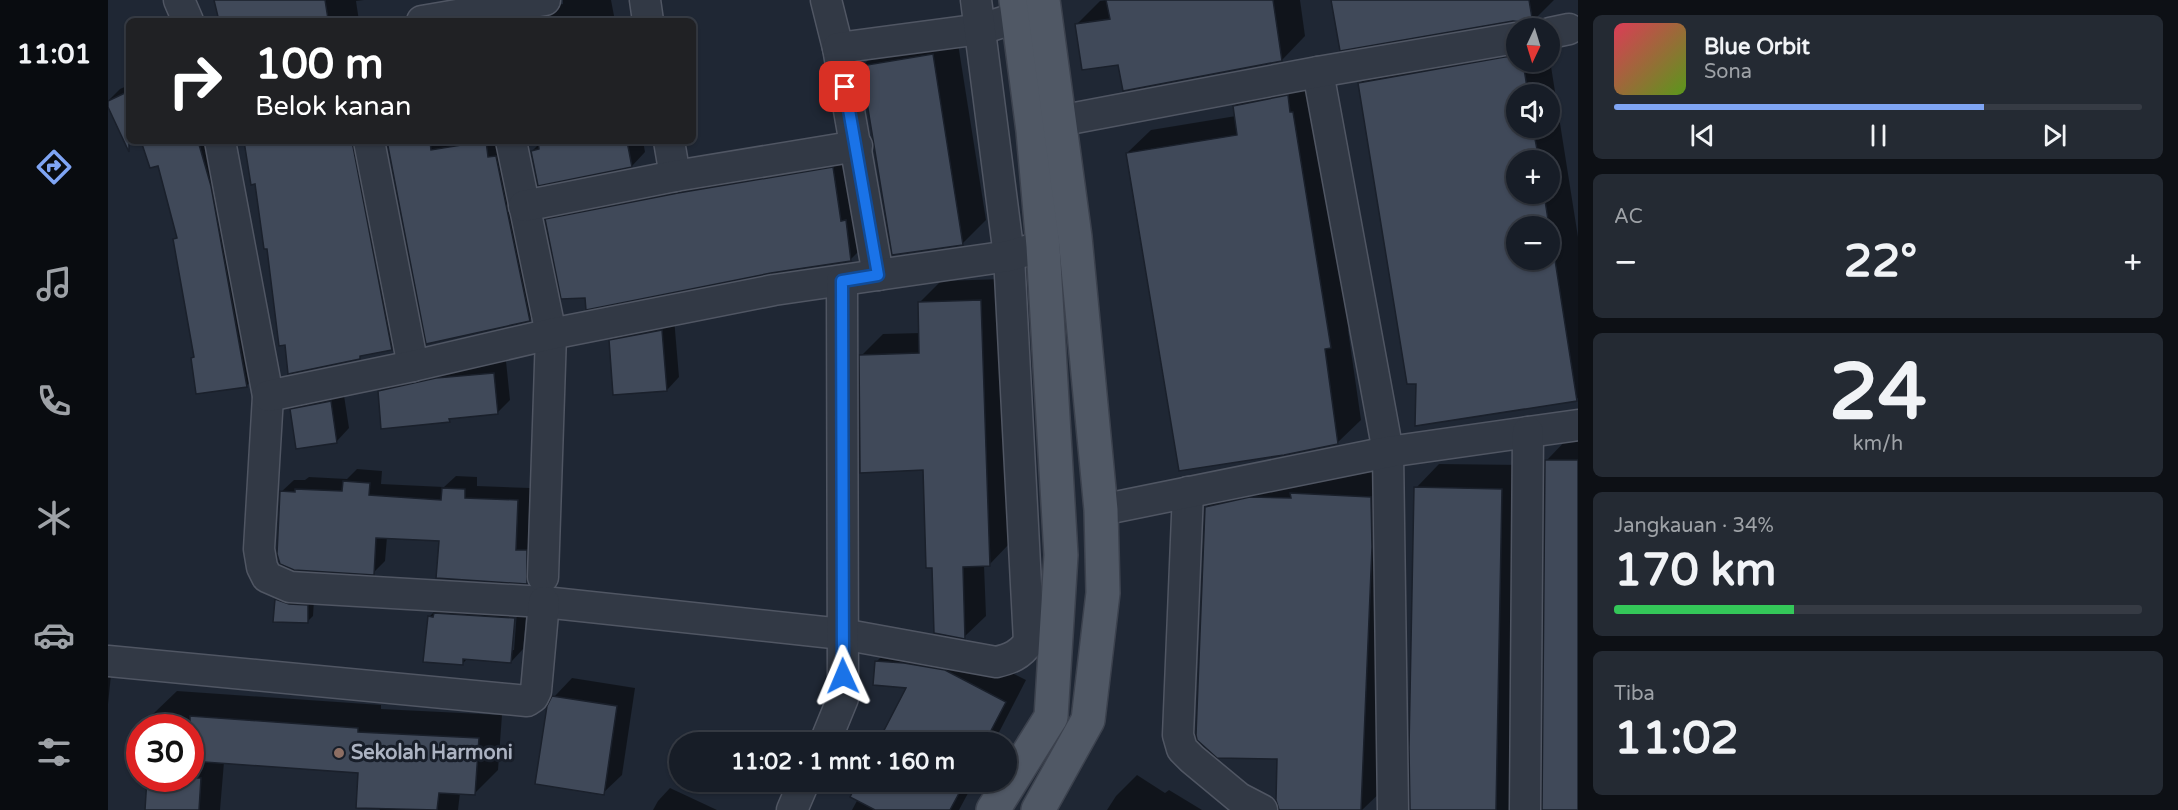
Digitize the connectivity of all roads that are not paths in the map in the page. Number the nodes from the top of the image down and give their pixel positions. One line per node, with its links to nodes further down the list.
1 (179, 0): 8 (street)
2 (545, 0): 7 (street)
3 (645, 0): 10 (street)
4 (826, 0): 13 (street)
5 (976, 0): 11 (street)
6 (1026, 6): 11 (street); 15 (main road); 23 (main road)
7 (484, 10): 9 (street)
8 (187, 18)
9 (439, 18)
10 (648, 18)
11 (981, 29): 13 (street); 24 (street)
12 (1506, 40): 14 (street)
13 (838, 48): 20 (street)
14 (1318, 72): 15 (street); 32 (street)
15 (1059, 122): 34 (main road)
16 (221, 144): 29 (street)
17 (370, 144): 28 (street)
18 (512, 144): 22 (street)
19 (670, 144): 21 (street)
20 (856, 146): 21 (street); 25 (street)
21 (675, 176): 22 (street)
22 (524, 206): 27 (street)
23 (1043, 246): 24 (street); 35 (main road)
24 (1009, 256): 25 (street); 36 (street)
25 (878, 275): 26 (street)
26 (842, 281): 27 (street); 38 (street)
27 (551, 334): 28 (street); 37 (street)
28 (413, 366): 29 (street)
29 (268, 396): 37 (street)
30 (1578, 425): 31 (street)
31 (1528, 432): 32 (street); 47 (street)
32 (1388, 452): 33 (street); 46 (street)
33 (1188, 492): 34 (street); 45 (street)
34 (1101, 510): 44 (main road)
35 (1061, 555): 36 (street); 43 (main road)
36 (1024, 557): 38 (street)
37 (543, 590): 38 (street); 39 (street)
38 (842, 634): 40 (street)
39 (108, 662)
40 (829, 732)
41 (800, 792): 42 (street)
42 (792, 810)
43 (993, 810)
44 (1038, 810)
45 (1262, 810)
46 (1393, 810)
47 (1525, 810)

